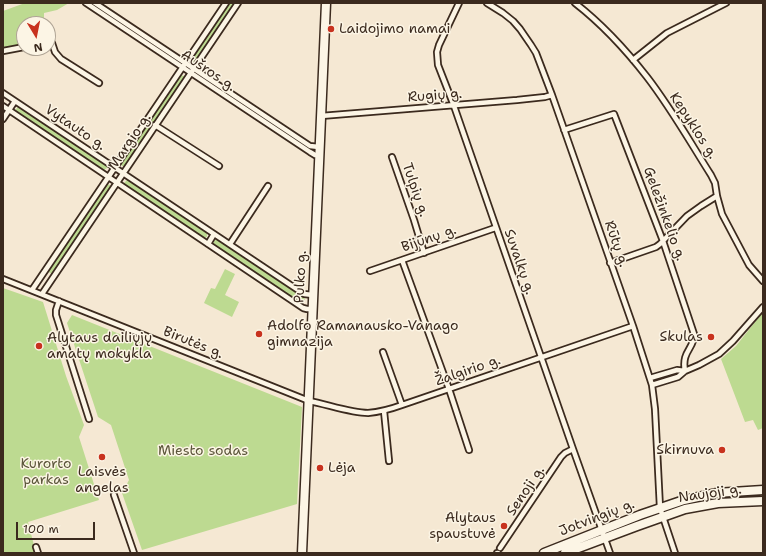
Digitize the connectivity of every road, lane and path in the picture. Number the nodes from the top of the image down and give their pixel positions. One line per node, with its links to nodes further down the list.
1 (86, 3): 14 (street, Aušros g.)
2 (95, 3): 14 (street, Aušros g.)
3 (226, 3): 14 (street, Margio g.)
4 (238, 3): 15 (street, Margio g.)
5 (326, 3): 23 (main road, Pulko g.)
6 (459, 3): 21 (street, Suvalkų g.)
7 (487, 3): 18 (street, Rūtų g.)
8 (575, 3): 13 (street, Kepyklos g.)
9 (726, 3): 13 (street)
10 (16, 49): 11 (street)
11 (3, 52)
12 (56, 53): 16 (street)
13 (633, 60): 35 (street, Kepyklos g.)
14 (184, 66): 15 (street, Aušros g.); 30 (street, Margio g.)
15 (192, 71): 25 (street, Margio g.); 27 (street, Aušros g.); 27 (street, Aušros g.)
16 (99, 83)
17 (3, 93): 19 (street, Vytauto g.)
18 (552, 95): 21 (street, Rugių g.); 26 (street, Rūtų g.)
19 (15, 101): 22 (street); 30 (street, Vytauto g.)
20 (3, 106): 22 (street, Vytauto g.)
21 (454, 106): 23 (street, Rugių g.); 36 (street, Suvalkų g.)
22 (9, 110): 24 (street); 32 (street, Vytauto g.)
23 (320, 116): 27 (main road, Pulko g.)
24 (3, 119)
25 (155, 125): 29 (street); 31 (street, Margio g.)
26 (564, 130): 38 (street, Geležinkelio g.); 43 (street, Rūtų g.)
27 (319, 151): 49 (main road, Pulko g.)
28 (392, 157): 41 (street, Tulpių g.)
29 (219, 166)
30 (115, 168): 31 (street, Vytauto g.); 32 (street, Margio g.)
31 (123, 173): 33 (street, Margio g.); 37 (street, Vytauto g.)
32 (109, 177): 33 (street, Vytauto g.); 47 (street, Margio g.)
33 (117, 182): 39 (street, Vytauto g.); 48 (street, Margio g.)
34 (268, 186): 40 (street)
35 (717, 196): 38 (street); 46 (street, Kepyklos g.)
36 (495, 228): 41 (street, Bijūnų g.); 55 (street, Suvalkų g.)
37 (214, 234): 39 (street); 40 (street, Vytauto g.)
38 (663, 241): 43 (street); 56 (street, Geležinkelio g.)
39 (208, 244): 52 (street, Vytauto g.)
40 (230, 244): 49 (street, Vytauto g.)
41 (424, 253): 42 (street, Bijūnų g.)
42 (402, 260): 44 (street, Bijūnų g.); 59 (street)
43 (610, 263): 53 (street, Rūtų g.)
44 (370, 271)
45 (3, 279): 47 (street, Birutės g.)
46 (763, 281)
47 (32, 290): 48 (street, Birutės g.)
48 (42, 294): 50 (street, Birutės g.)
49 (313, 295): 52 (main road, Pulko g.)
50 (59, 301): 60 (street, Birutės g.); 63 (street)
51 (763, 307): 56 (street)
52 (312, 309): 60 (main road, Pulko g.)
53 (633, 326): 55 (street, Žalgirio g.); 57 (street, Rūtų g.)
54 (383, 352): 61 (street)
55 (541, 357): 59 (street, Žalgirio g.); 64 (street, Suvalkų g.)
56 (685, 371): 57 (street); 58 (street)
57 (650, 378): 58 (street, Rūtų g.)
58 (652, 386): 70 (street, Rūtų g.)
59 (449, 389): 61 (street, Žalgirio g.); 65 (street)
60 (309, 401): 62 (street, Žalgirio g.); 77 (main road, Pulko g.)
61 (402, 406): 62 (street, Žalgirio g.)
62 (384, 411): 66 (street)
63 (89, 419)
64 (573, 449): 72 (street, Suvalkų g.); 74 (street, Senoji g.)
65 (469, 450)
66 (389, 461)
67 (763, 490): 70 (main road, Naujoji g.)
68 (114, 495): 76 (street)
69 (763, 501): 71 (main road, Naujoji g.)
70 (660, 508): 71 (street, Rūtų g.); 72 (main road, Jotvingių g.)
71 (662, 517): 72 (main road, Jotvingių g.); 81 (street, Rūtų g.)
72 (604, 534): 78 (main road, Jotvingių g.); 79 (main road, Jotvingių g.); 80 (street, Suvalkų g.)
73 (36, 546): 75 (street)
74 (499, 551)
75 (38, 553)
76 (134, 553)
77 (302, 553)
78 (544, 553)
79 (565, 553)
80 (610, 553)
81 (675, 553)

